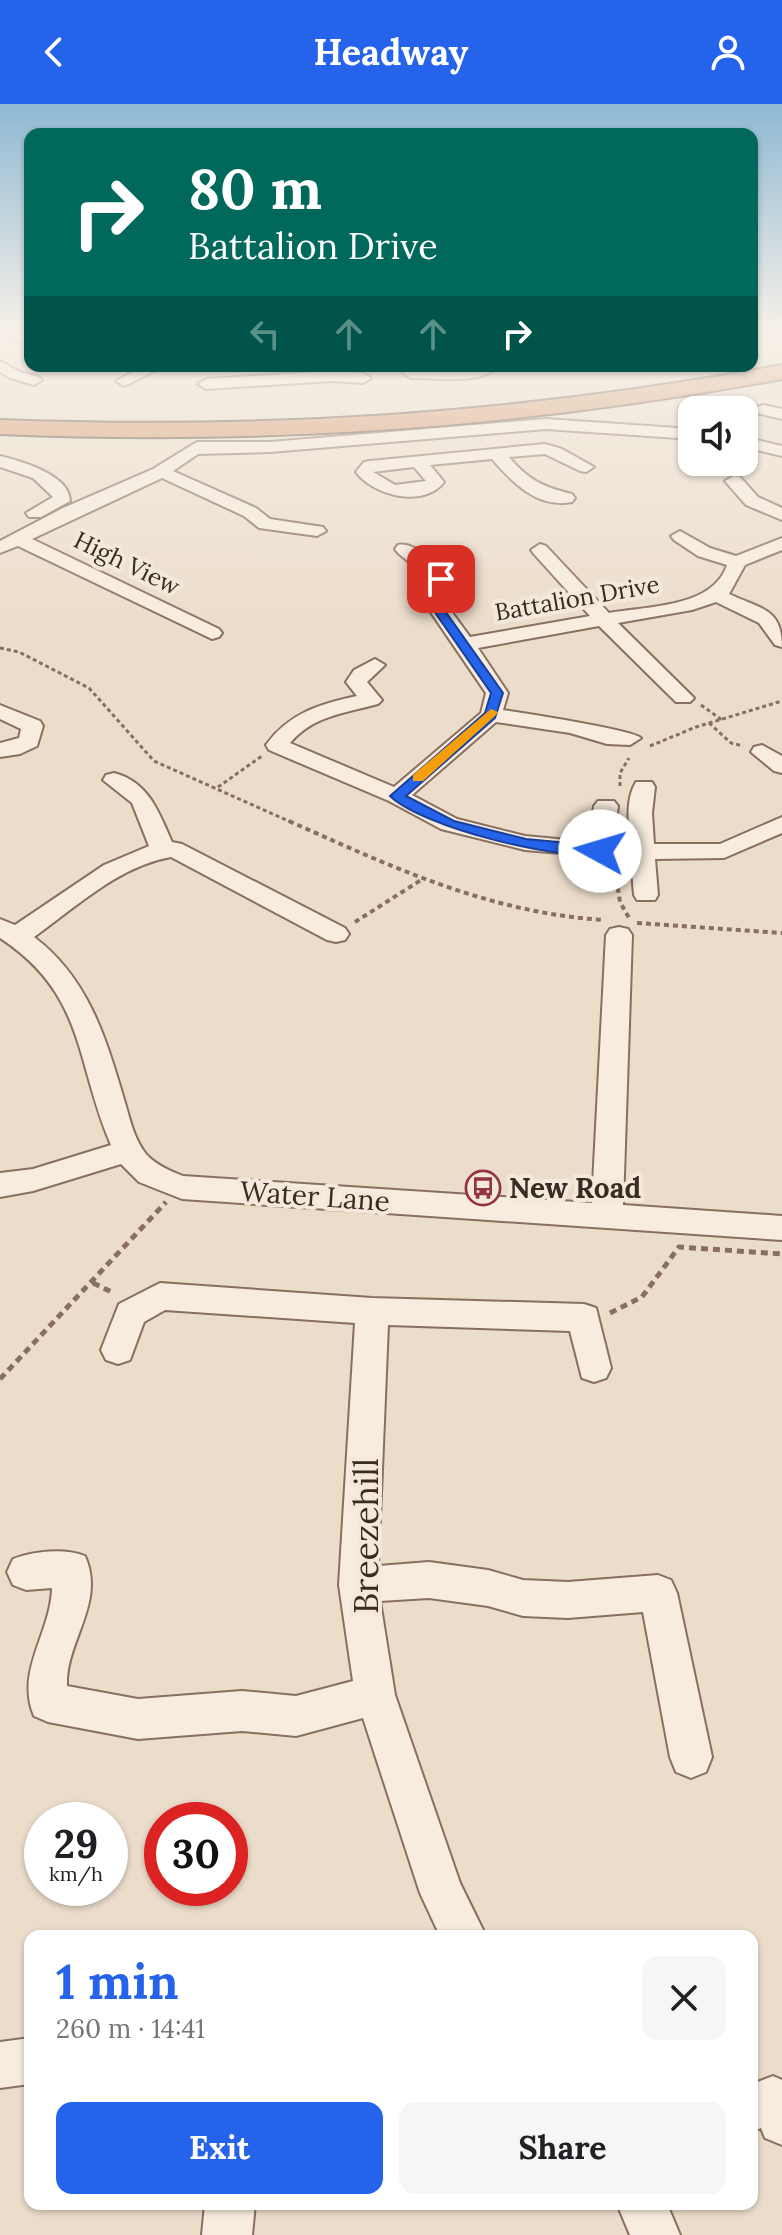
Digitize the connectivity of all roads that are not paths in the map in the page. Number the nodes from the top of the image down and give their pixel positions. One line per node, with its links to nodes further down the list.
1 (111, 427): 6 (highway)
2 (302, 427): 5 (highway)
3 (506, 427): 8 (street)
4 (596, 427): 7 (street)
5 (260, 430): 6 (highway); 11 (highway)
6 (146, 431): 11 (highway)
7 (678, 433)
8 (405, 436): 11 (street); 14 (street)
9 (574, 436): 12 (street)
10 (758, 445): 13 (street)
11 (197, 448): 17 (street)
12 (550, 450): 14 (street); 16 (street)
13 (782, 451)
14 (495, 452): 19 (street)
15 (0, 461): 24 (street)
16 (586, 467)
17 (161, 472): 23 (street); 24 (street)
18 (734, 481): 22 (street)
19 (536, 492): 20 (street); 21 (street)
20 (566, 498)
21 (511, 500)
22 (782, 515)
23 (317, 531)
24 (11, 533): 27 (street); 33 (street, High View)
25 (680, 536): 30 (street)
26 (780, 546): 30 (street)
27 (0, 548)
28 (404, 549): 35 (street)
29 (540, 550): 32 (street)
30 (737, 562): 31 (street)
31 (718, 596): 32 (street, Battalion Drive); 34 (street)
32 (604, 619): 35 (street, Battalion Drive); 37 (street)
33 (212, 633)
34 (782, 641)
35 (465, 644): 39 (street, Battalion Drive)
36 (375, 665): 46 (street)
37 (683, 698)
38 (0, 711): 41 (street)
39 (491, 715): 40 (street); 46 (street)
40 (630, 738)
41 (0, 750)
42 (762, 752): 43 (street)
43 (782, 766)
44 (114, 780): 49 (street)
45 (644, 787): 51 (street)
46 (397, 796): 50 (street)
47 (606, 806): 50 (street)
48 (782, 825): 51 (street)
49 (163, 850): 54 (street); 55 (street)
50 (600, 851): 51 (street)
51 (645, 852): 52 (street)
52 (646, 895)
53 (618, 926): 58 (street)
54 (8, 932): 56 (street, Water Lane)
55 (336, 934)
56 (129, 1151): 57 (street); 58 (street, Water Lane)
57 (0, 1185)
58 (607, 1217): 59 (street, Water Lane)
59 (782, 1228)
60 (372, 1311): 61 (street); 62 (street); 64 (street, Breezehill)
61 (118, 1350)
62 (594, 1368)
63 (26, 1572): 65 (street)
64 (358, 1585): 65 (street, Breezehill); 66 (street)
65 (375, 1695): 67 (street, Breezehill)
66 (691, 1757)
67 (461, 1930)
68 (24, 2062): 69 (street)
69 (0, 2065)
70 (229, 2210): 72 (street)
71 (645, 2210): 73 (street)
72 (227, 2235)
73 (655, 2235)

